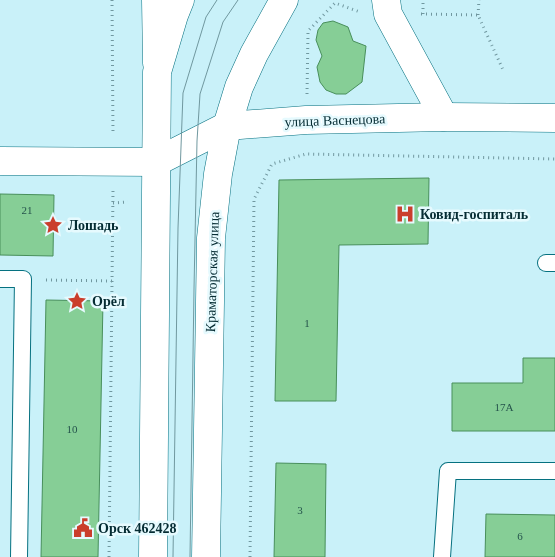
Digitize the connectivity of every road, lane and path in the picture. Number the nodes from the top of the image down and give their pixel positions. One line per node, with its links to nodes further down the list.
1 (112, 0): 16 (path)
2 (156, 0): 10 (main road)
3 (180, 0): 10 (main road)
4 (284, 0): 13 (main road, Краматорская улица)
5 (386, 0): 11 (main road)
6 (423, 0): 8 (path)
7 (479, 0): 9 (path)
8 (423, 14)
9 (478, 15)
10 (157, 72): 17 (main road)
11 (444, 117): 12 (main road, улица Васнецова); 13 (main road, улица Васнецова)
12 (555, 118)
13 (227, 126): 17 (main road); 25 (main road, Краматорская улица)
14 (555, 159): 26 (path)
15 (0, 161): 16 (main road)
16 (113, 162): 17 (main road); 20 (path)
17 (156, 162): 24 (main road)
18 (0, 279): 19 (lane)
19 (23, 279): 20 (path); 22 (lane)
20 (112, 281): 23 (path)
21 (555, 471): 27 (lane)
22 (19, 557)
23 (109, 557)
24 (153, 557)
25 (206, 557)
26 (250, 557)
27 (442, 557)

